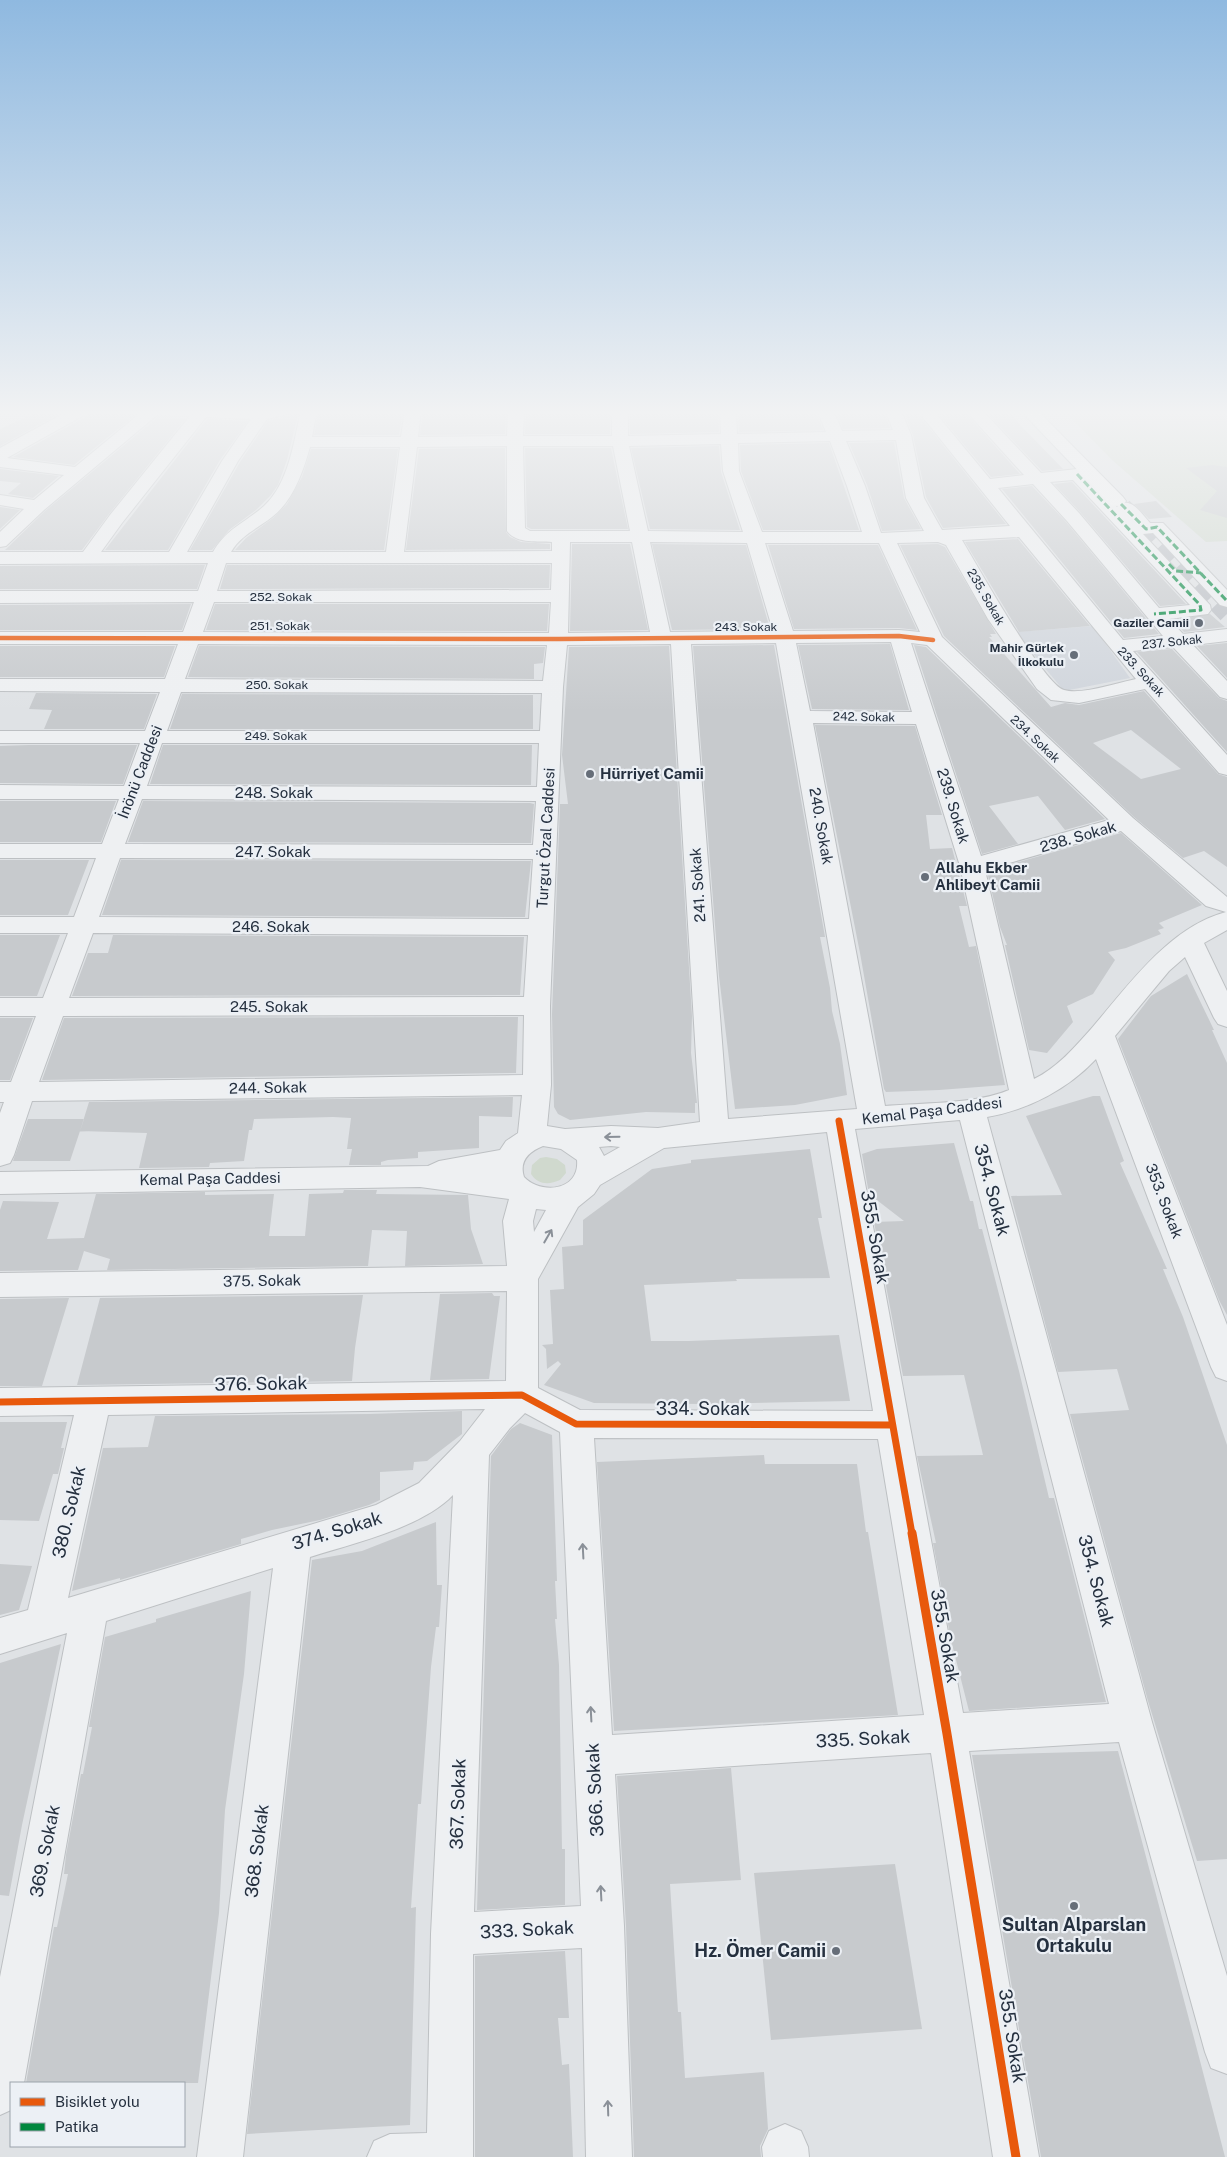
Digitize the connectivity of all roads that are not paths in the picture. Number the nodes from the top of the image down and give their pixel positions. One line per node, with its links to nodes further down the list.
1 (33, 511): 21 (street)
2 (123, 511): 26 (street)
3 (202, 511): 23 (street)
4 (268, 511): 24 (street, İnönü Caddesi)
5 (400, 511): 27 (street)
6 (516, 511): 22 (street)
7 (635, 511): 17 (street, 241. Sokak)
8 (745, 511): 18 (street, 240. Sokak)
9 (867, 511): 20 (street, 234. Sokak)
10 (922, 511): 19 (street, 235. Sokak)
11 (1007, 511): 15 (street, 233. Sokak)
12 (1067, 511): 34 (street)
13 (1121, 511): 16 (street)
14 (1134, 511): 16 (street)
15 (1022, 531): 19 (street); 44 (street, 233. Sokak)
16 (1147, 532): 28 (street); 28 (street); 33 (street)
17 (641, 536): 18 (street); 22 (street); 39 (street, 241. Sokak)
18 (754, 536): 20 (street); 40 (street, 240. Sokak)
19 (945, 536): 20 (street); 45 (street, 235. Sokak)
20 (879, 538): 42 (street, 234. Sokak)
21 (0, 542)
22 (561, 547): 27 (street); 29 (street, Turgut Özal Caddesi)
23 (175, 557): 24 (street); 26 (street)
24 (218, 557): 27 (street); 31 (street, İnönü Caddesi)
25 (0, 558): 26 (street)
26 (88, 558)
27 (394, 558)
28 (1201, 573): 32 (street); 33 (street)
29 (561, 596): 31 (street, 252. Sokak); 41 (street, Turgut Özal Caddesi)
30 (0, 597): 31 (street, 252. Sokak)
31 (206, 597): 37 (street, İnönü Caddesi)
32 (1227, 601)
33 (1201, 610): 34 (street)
34 (1154, 614): 43 (street)
35 (1227, 635): 43 (street, 237. Sokak)
36 (899, 636): 40 (street, 243. Sokak); 42 (street, 243. Sokak); 51 (street, 239. Sokak)
37 (191, 637): 38 (street, 251. Sokak); 41 (street, 251. Sokak); 46 (street, İnönü Caddesi)
38 (0, 638)
39 (671, 638): 40 (street, 243. Sokak); 41 (street, 243. Sokak); 80 (street, 241. Sokak)
40 (785, 638): 50 (street, 240. Sokak)
41 (559, 640): 48 (street, Turgut Özal Caddesi)
42 (933, 640): 59 (street, 234. Sokak)
43 (1179, 641): 44 (street, 237. Sokak); 49 (street)
44 (1118, 647): 45 (street, 233. Sokak)
45 (1150, 682): 55 (street, 233. Sokak)
46 (172, 684): 47 (street, 250. Sokak); 48 (street, 250. Sokak); 53 (street, İnönü Caddesi)
47 (0, 685)
48 (553, 686): 54 (street, Turgut Özal Caddesi)
49 (1227, 693)
50 (801, 717): 51 (street, 242. Sokak); 79 (street, 240. Sokak)
51 (926, 718): 63 (street, 239. Sokak)
52 (0, 736): 53 (street, 249. Sokak)
53 (154, 736): 54 (street, 249. Sokak); 57 (street, İnönü Caddesi)
54 (551, 737): 58 (street, Turgut Özal Caddesi)
55 (1227, 768)
56 (0, 792): 57 (street, 248. Sokak)
57 (132, 793): 58 (street, 248. Sokak); 61 (street, İnönü Caddesi)
58 (548, 794): 62 (street, Turgut Özal Caddesi)
59 (1125, 824): 63 (street, 238. Sokak); 64 (street, 234. Sokak)
60 (0, 852): 61 (street, 247. Sokak)
61 (110, 852): 62 (street, 247. Sokak); 67 (street, İnönü Caddesi)
62 (546, 852): 68 (street, Turgut Özal Caddesi)
63 (972, 866): 77 (street, 239. Sokak)
64 (1227, 905)
65 (1227, 920): 69 (street, Kemal Paşa Caddesi)
66 (0, 926): 67 (street, 246. Sokak)
67 (83, 926): 68 (street, 246. Sokak); 72 (street, İnönü Caddesi)
68 (542, 927): 70 (street, Turgut Özal Caddesi)
69 (1190, 940): 73 (street); 74 (street, Kemal Paşa Caddesi)
70 (537, 1006): 72 (street, 245. Sokak); 75 (street, Turgut Özal Caddesi)
71 (0, 1007): 72 (street, 245. Sokak)
72 (53, 1007): 76 (street, İnönü Caddesi)
73 (1227, 1018)
74 (1101, 1035): 77 (street, Kemal Paşa Caddesi); 92 (street, 353. Sokak)
75 (537, 1085): 76 (street, 244. Sokak); 82 (street, Turgut Özal Caddesi)
76 (11, 1092): 84 (street, İnönü Caddesi)
77 (1024, 1095): 78 (street, Kemal Paşa Caddesi)
78 (971, 1109): 79 (street, Kemal Paşa Caddesi); 103 (street, 354. Sokak)
79 (856, 1120): 80 (street, Kemal Paşa Caddesi); 97 (street, 355. Sokak)
80 (715, 1131): 81 (street, Kemal Paşa Caddesi)
81 (658, 1138): 83 (street, Kemal Paşa Caddesi, one-way to 83); 88 (street, Kemal Paşa Caddesi)
82 (532, 1139): 83 (street); 85 (street)
83 (568, 1139): 88 (street)
84 (0, 1155)
85 (509, 1159): 86 (street, Kemal Paşa Caddesi); 89 (street)
86 (420, 1176): 87 (street, Kemal Paşa Caddesi); 89 (street, Kemal Paşa Caddesi)
87 (0, 1183)
88 (584, 1184): 89 (street); 90 (street, one-way to 88)
89 (520, 1191): 90 (street)
90 (523, 1278): 91 (street, 375. Sokak); 93 (street)
91 (0, 1285)
92 (1227, 1367)
93 (522, 1395): 94 (street, 376. Sokak); 96 (street, 334. Sokak); 98 (street, 374. Sokak)
94 (94, 1401): 95 (street, 376. Sokak); 101 (street, 380. Sokak)
95 (0, 1402)
96 (576, 1424): 97 (street, 334. Sokak); 105 (street, 366. Sokak, one-way to 96)
97 (892, 1424): 104 (street, 355. Sokak)
98 (472, 1451): 99 (street, 374. Sokak); 107 (street, 367. Sokak)
99 (294, 1545): 100 (street, 374. Sokak); 112 (street, 368. Sokak)
100 (90, 1610): 101 (street, 374. Sokak); 110 (street, 369. Sokak)
101 (44, 1622): 102 (street, 374. Sokak)
102 (0, 1636)
103 (1134, 1722): 104 (street, 335. Sokak); 108 (street, 354. Sokak)
104 (947, 1734): 105 (street, 335. Sokak); 115 (street, 355. Sokak)
105 (594, 1756): 106 (street, 366. Sokak, one-way to 105)
106 (602, 1926): 107 (street, 333. Sokak); 114 (street, 366. Sokak, one-way to 106)
107 (452, 1934): 111 (street, 367. Sokak)
108 (1221, 2007): 109 (street, 354. Sokak)
109 (1227, 2052)
110 (0, 2092)
111 (450, 2156): 113 (street)
112 (220, 2157)
113 (390, 2157)
114 (609, 2157)
115 (1016, 2157)

